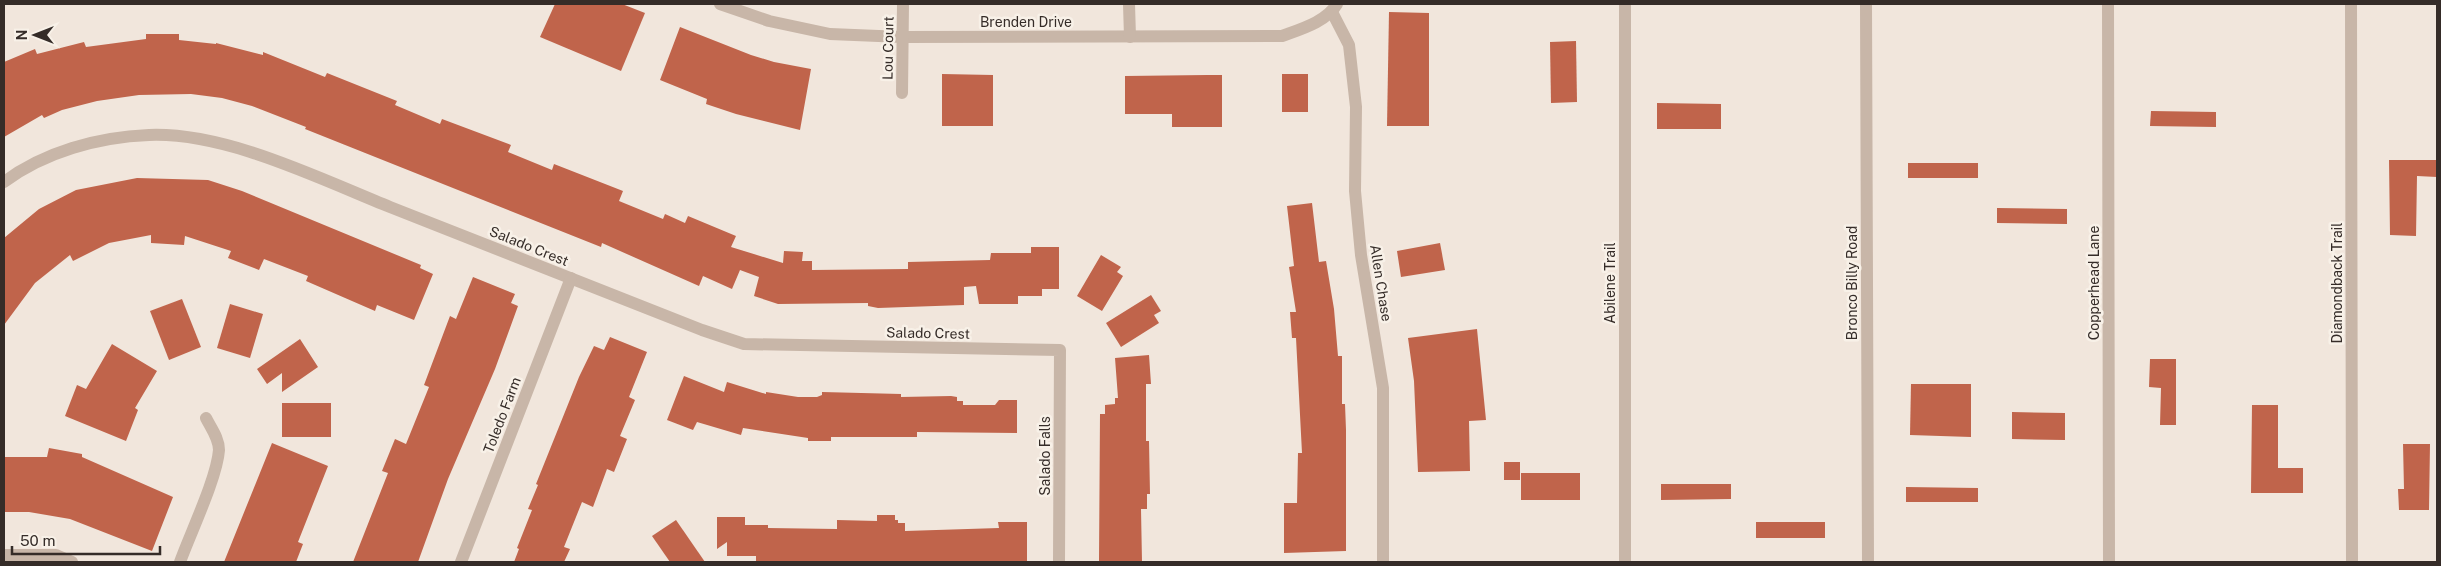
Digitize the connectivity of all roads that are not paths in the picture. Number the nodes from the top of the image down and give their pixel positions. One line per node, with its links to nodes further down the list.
1 (720, 4): 10 (street, Brenden Drive)
2 (903, 4): 10 (street, Lou Court)
3 (1130, 4): 9 (street)
4 (1625, 4): 22 (street, Abilene Trail)
5 (1866, 4): 23 (street, Bronco Billy Road)
6 (2108, 4): 24 (street, Copperhead Lane)
7 (2351, 4): 25 (street, Diamondback Trail)
8 (1334, 8): 9 (street, Brenden Drive); 21 (street, Allen Chase)
9 (1130, 36): 10 (street, Brenden Drive)
10 (903, 37): 11 (street, Lou Court)
11 (902, 93)
12 (4, 182): 13 (street, Salado Crest)
13 (571, 278): 14 (street, Salado Crest); 19 (street, Toledo Farm)
14 (1060, 350): 20 (street, Salado Falls)
15 (206, 418): 18 (street)
16 (4, 555): 17 (street)
17 (72, 562)
18 (180, 562)
19 (461, 562)
20 (1059, 562)
21 (1383, 562)
22 (1626, 562)
23 (1868, 562)
24 (2109, 562)
25 (2352, 562)

